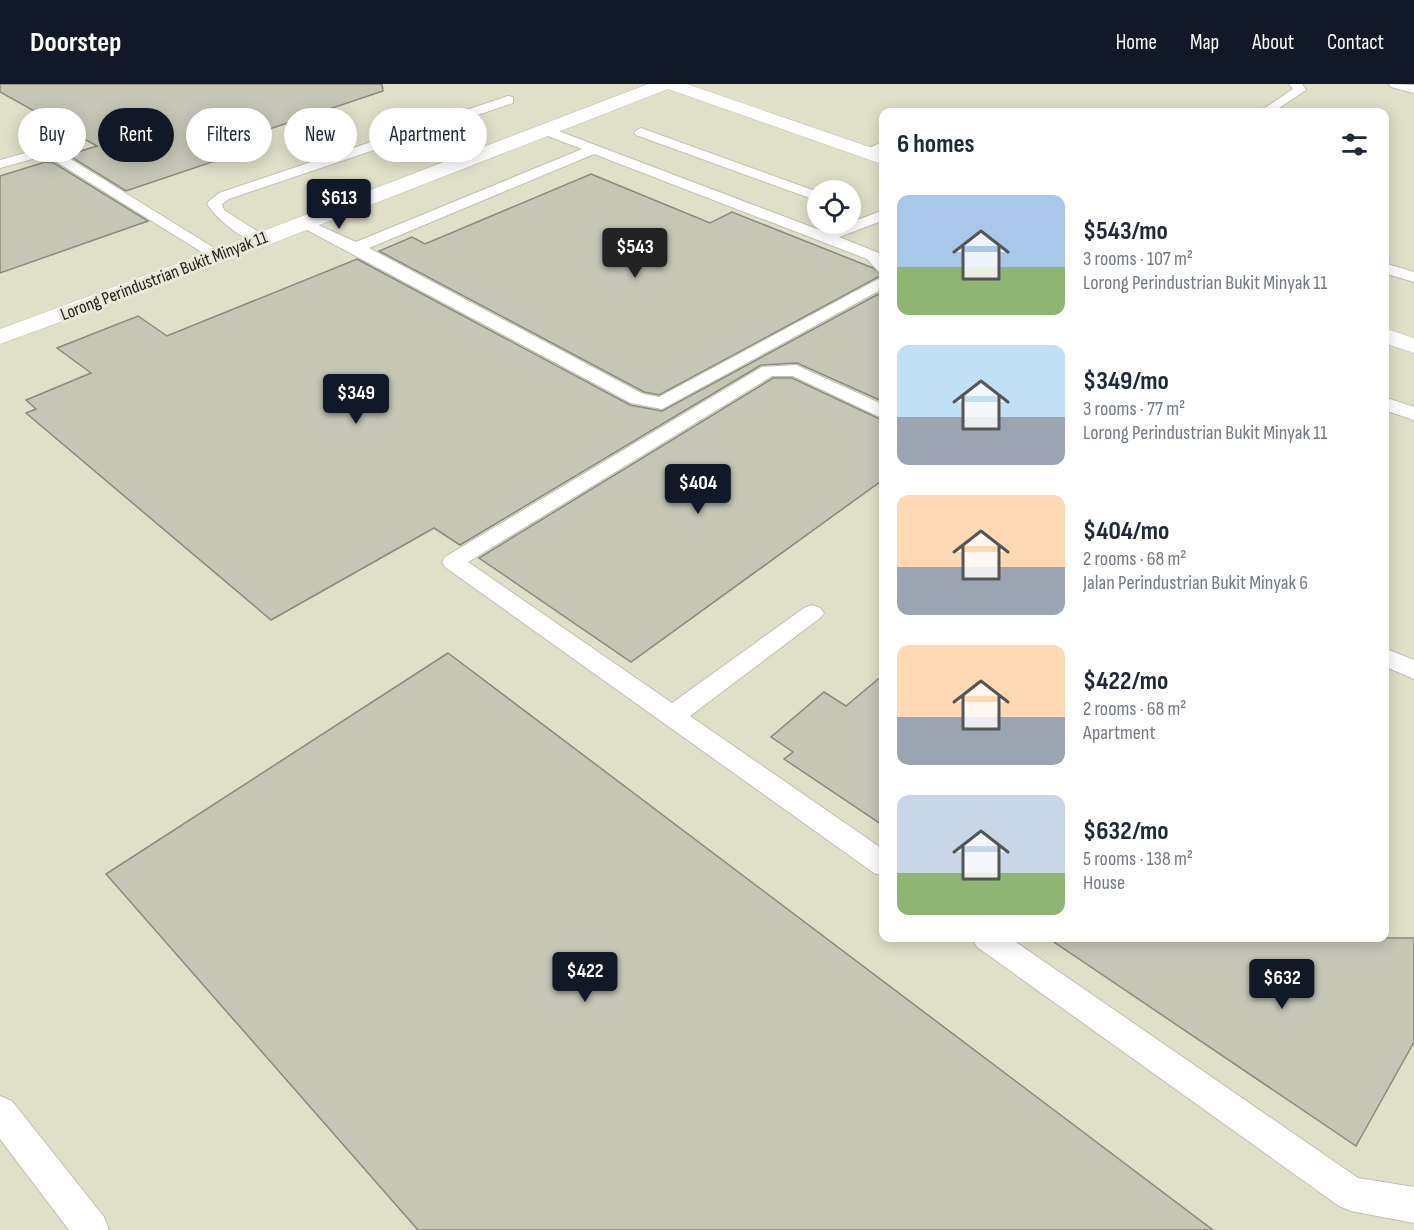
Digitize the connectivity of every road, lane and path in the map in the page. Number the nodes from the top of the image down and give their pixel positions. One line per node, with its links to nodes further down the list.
1 (664, 84): 8 (street, Lorong Perindustrian Bukit Minyak 11)
2 (671, 84): 11 (street)
3 (1295, 84): 7 (lane)
4 (1395, 84): 5 (lane)
5 (1414, 89)
6 (508, 100): 19 (lane)
7 (1271, 108)
8 (545, 130): 10 (lane); 17 (street, Lorong Perindustrian Bukit Minyak 11)
9 (641, 132): 13 (lane)
10 (594, 149): 18 (lane); 20 (lane)
11 (875, 156)
12 (0, 164): 21 (lane)
13 (807, 192)
14 (861, 211): 15 (lane)
15 (879, 216)
16 (879, 218): 18 (lane)
17 (302, 223): 19 (street, Lorong Perindustrian Bukit Minyak 11); 20 (lane)
18 (824, 238): 22 (lane)
19 (260, 240): 21 (street, Lorong Perindustrian Bukit Minyak 11)
20 (356, 248): 25 (lane)
21 (219, 256): 26 (street, Lorong Perindustrian Bukit Minyak 11)
22 (879, 263)
23 (1389, 270): 24 (lane)
24 (1414, 277)
25 (879, 284)
26 (0, 337)
27 (1389, 337): 28 (street)
28 (1414, 346)
29 (1389, 405): 31 (lane)
30 (879, 411): 35 (lane)
31 (1414, 414)
32 (812, 613): 35 (lane)
33 (1389, 658): 34 (lane)
34 (1414, 670)
35 (672, 716): 36 (lane)
36 (879, 861)
37 (993, 942): 39 (lane)
38 (0, 1112): 40 (lane)
39 (1414, 1205)
40 (91, 1230)

